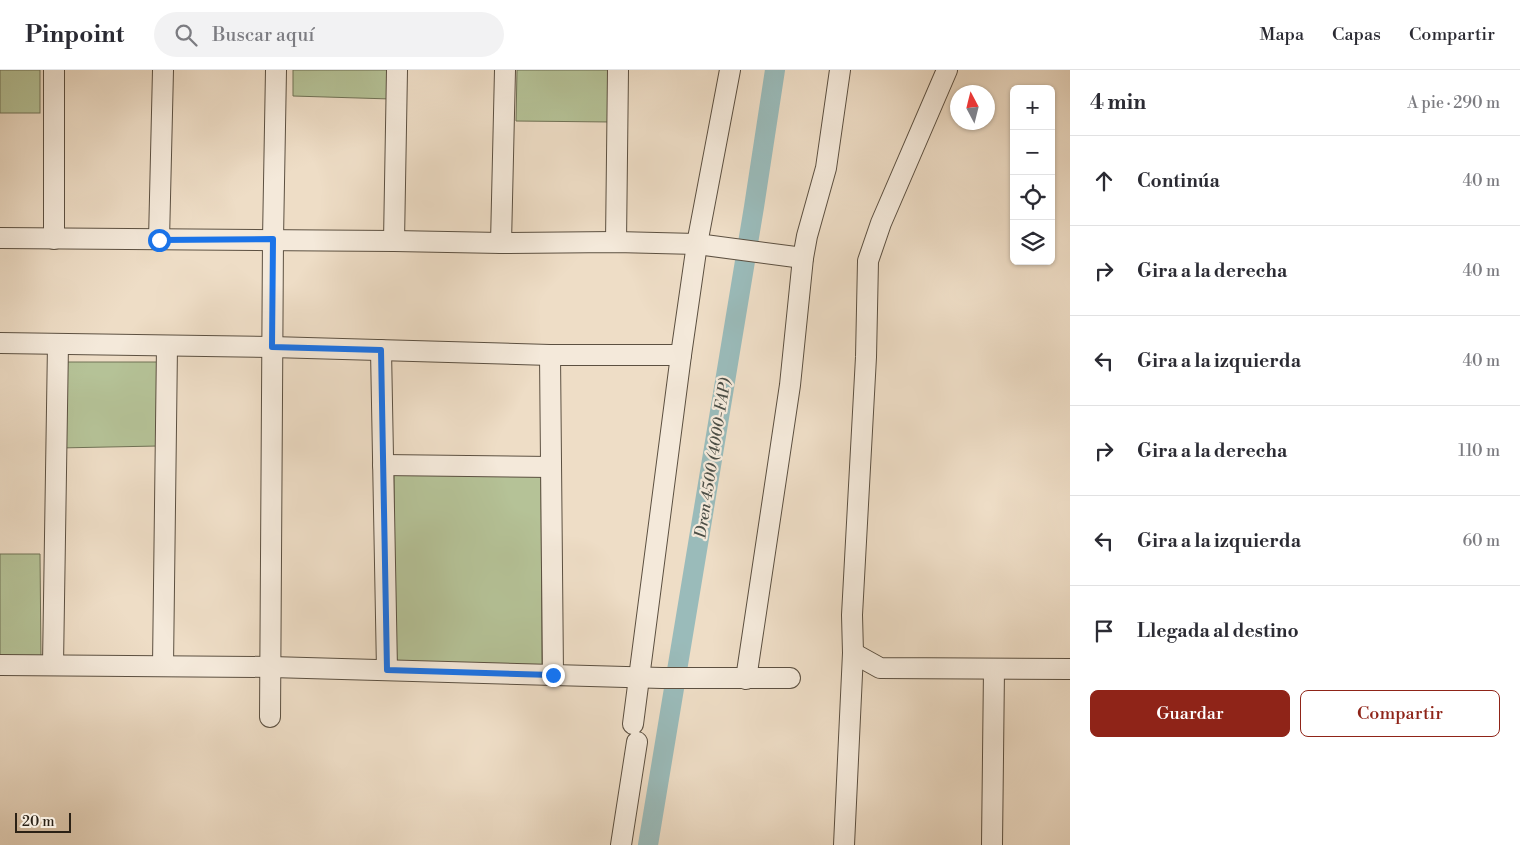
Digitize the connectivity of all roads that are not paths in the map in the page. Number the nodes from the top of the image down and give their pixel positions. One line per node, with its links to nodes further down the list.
1 (54, 70): 11 (street)
2 (163, 70): 13 (street)
3 (276, 70): 12 (street)
4 (397, 70): 14 (street)
5 (505, 70): 16 (street)
6 (618, 70): 15 (street)
7 (730, 70): 17 (street)
8 (840, 70): 18 (street)
9 (947, 70): 28 (street)
10 (0, 238): 11 (street)
11 (54, 239): 13 (street)
12 (273, 239): 13 (street); 14 (street); 22 (street)
13 (159, 240)
14 (394, 241): 16 (street)
15 (616, 242): 16 (street); 17 (street)
16 (501, 243)
17 (697, 244): 18 (street); 25 (street)
18 (803, 258): 39 (street)
19 (0, 343): 20 (street)
20 (58, 344): 21 (street); 30 (street)
21 (167, 346): 22 (street); 31 (street)
22 (272, 347): 23 (street); 32 (street)
23 (381, 350): 24 (street); 26 (street)
24 (550, 355): 25 (street); 27 (street)
25 (681, 355): 37 (street)
26 (383, 465): 27 (street); 35 (street)
27 (551, 467): 36 (street)
28 (853, 653): 33 (street); 42 (street)
29 (0, 665): 30 (street)
30 (53, 665): 31 (street)
31 (163, 666): 32 (street)
32 (270, 667): 35 (street); 40 (street)
33 (994, 669): 34 (street); 43 (street)
34 (1070, 669)
35 (387, 670): 36 (street)
36 (553, 675): 37 (street)
37 (639, 678): 39 (street); 41 (street)
38 (790, 678): 39 (street)
39 (746, 679)
40 (270, 717)
41 (621, 845)
42 (844, 845)
43 (992, 845)

